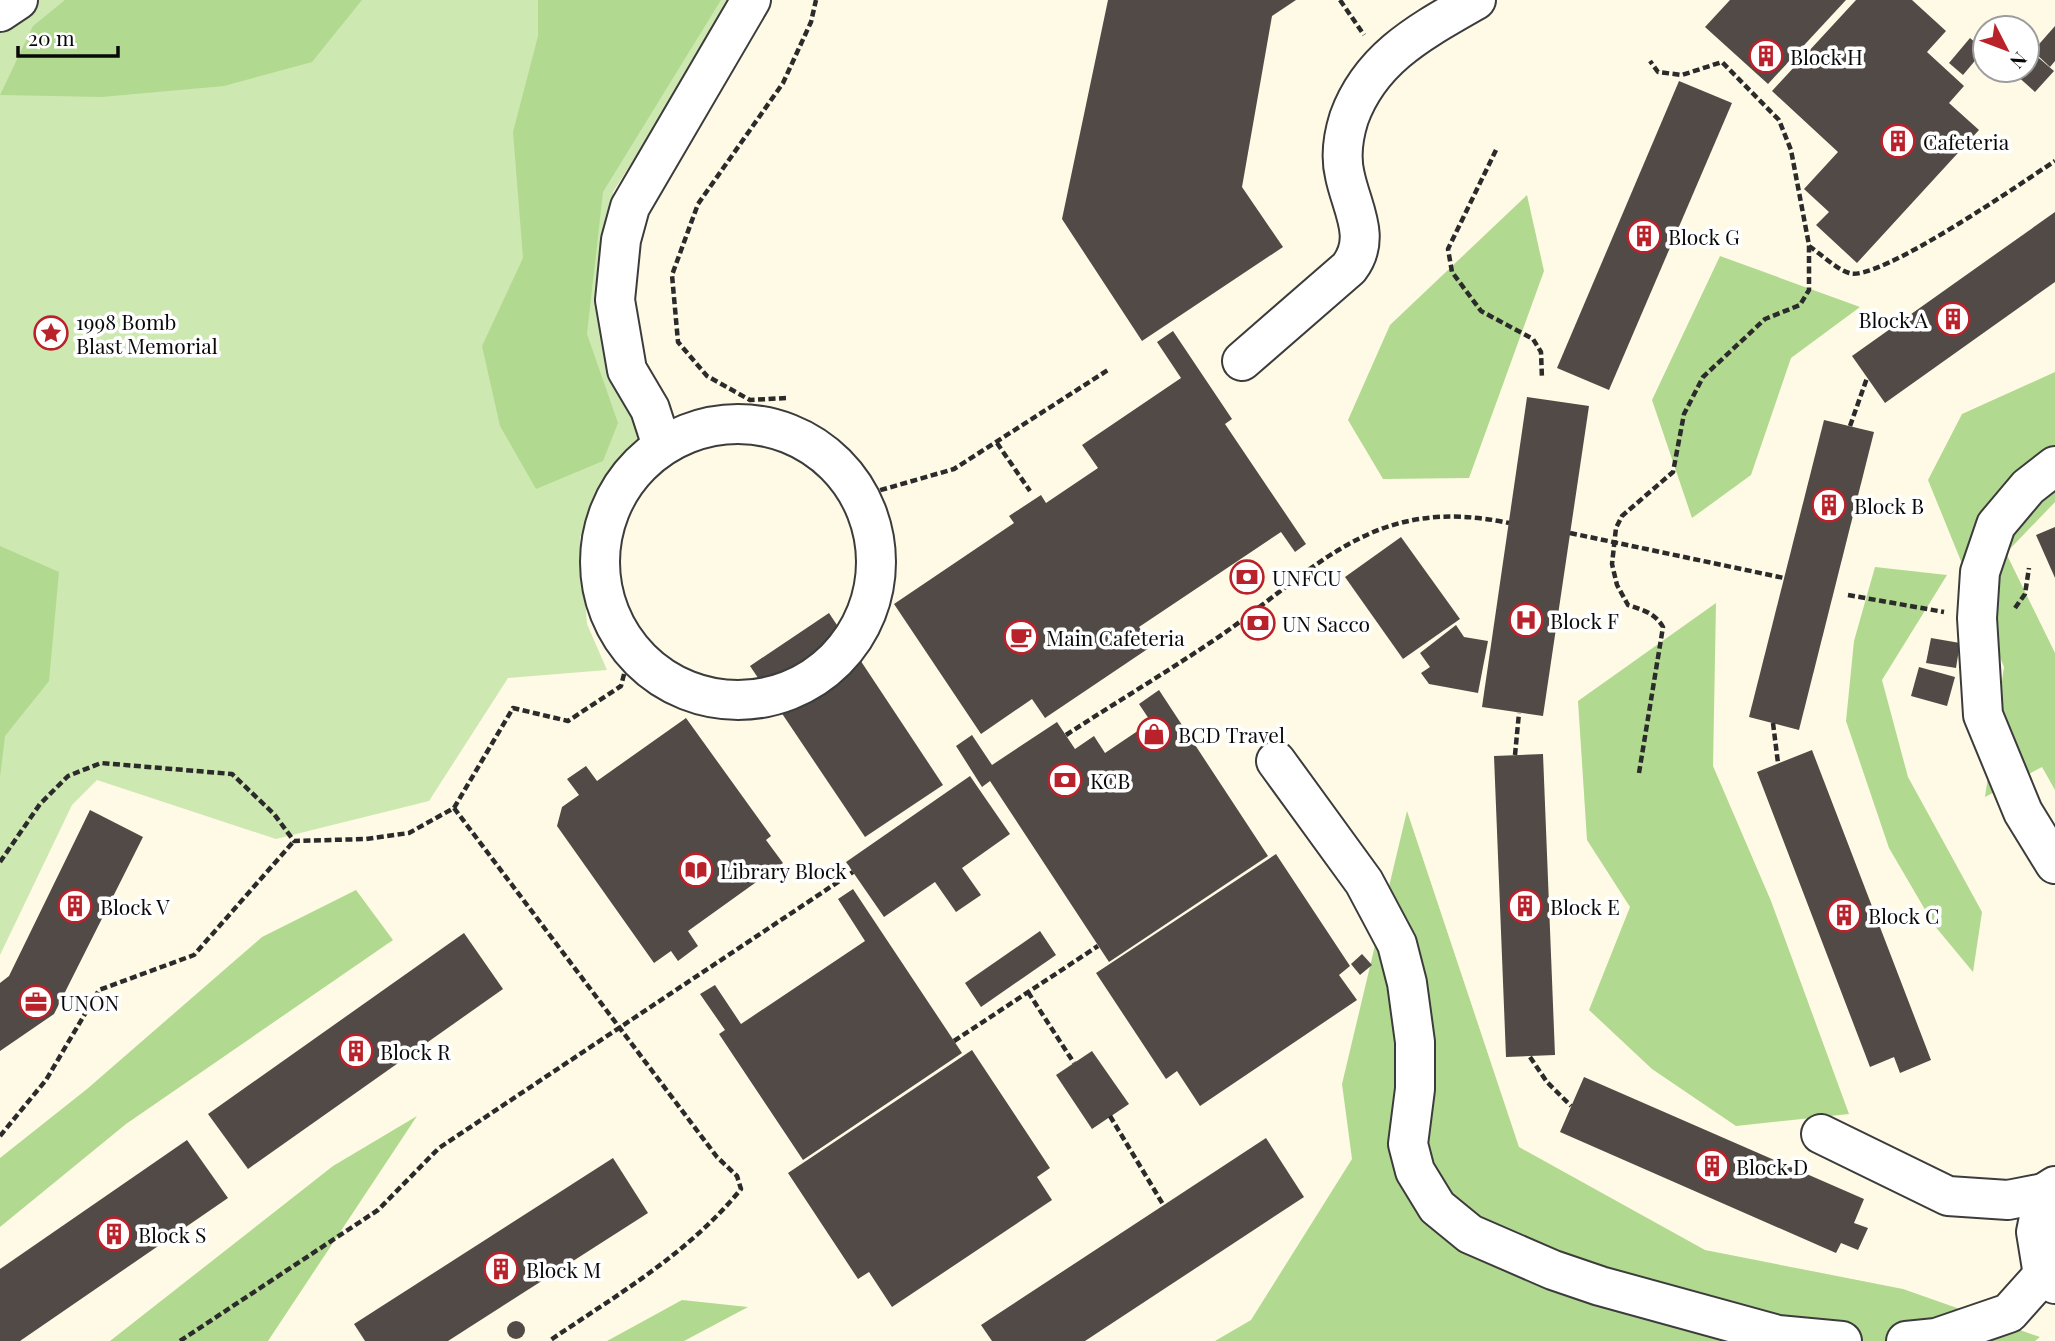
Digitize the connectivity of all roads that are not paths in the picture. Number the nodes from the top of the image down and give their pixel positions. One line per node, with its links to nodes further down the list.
1 (18, 0): 4 (lane)
2 (751, 0): 6 (lane)
3 (1476, 0): 5 (lane)
4 (0, 12)
5 (1242, 361)
6 (662, 446): 6 (lane)
7 (2055, 466): 9 (lane)
8 (1276, 761): 13 (lane)
9 (2055, 864)
10 (1821, 1134): 11 (lane)
11 (2049, 1189): 12 (lane)
12 (2049, 1280): 14 (lane)
13 (1842, 1341)
14 (1906, 1341)

